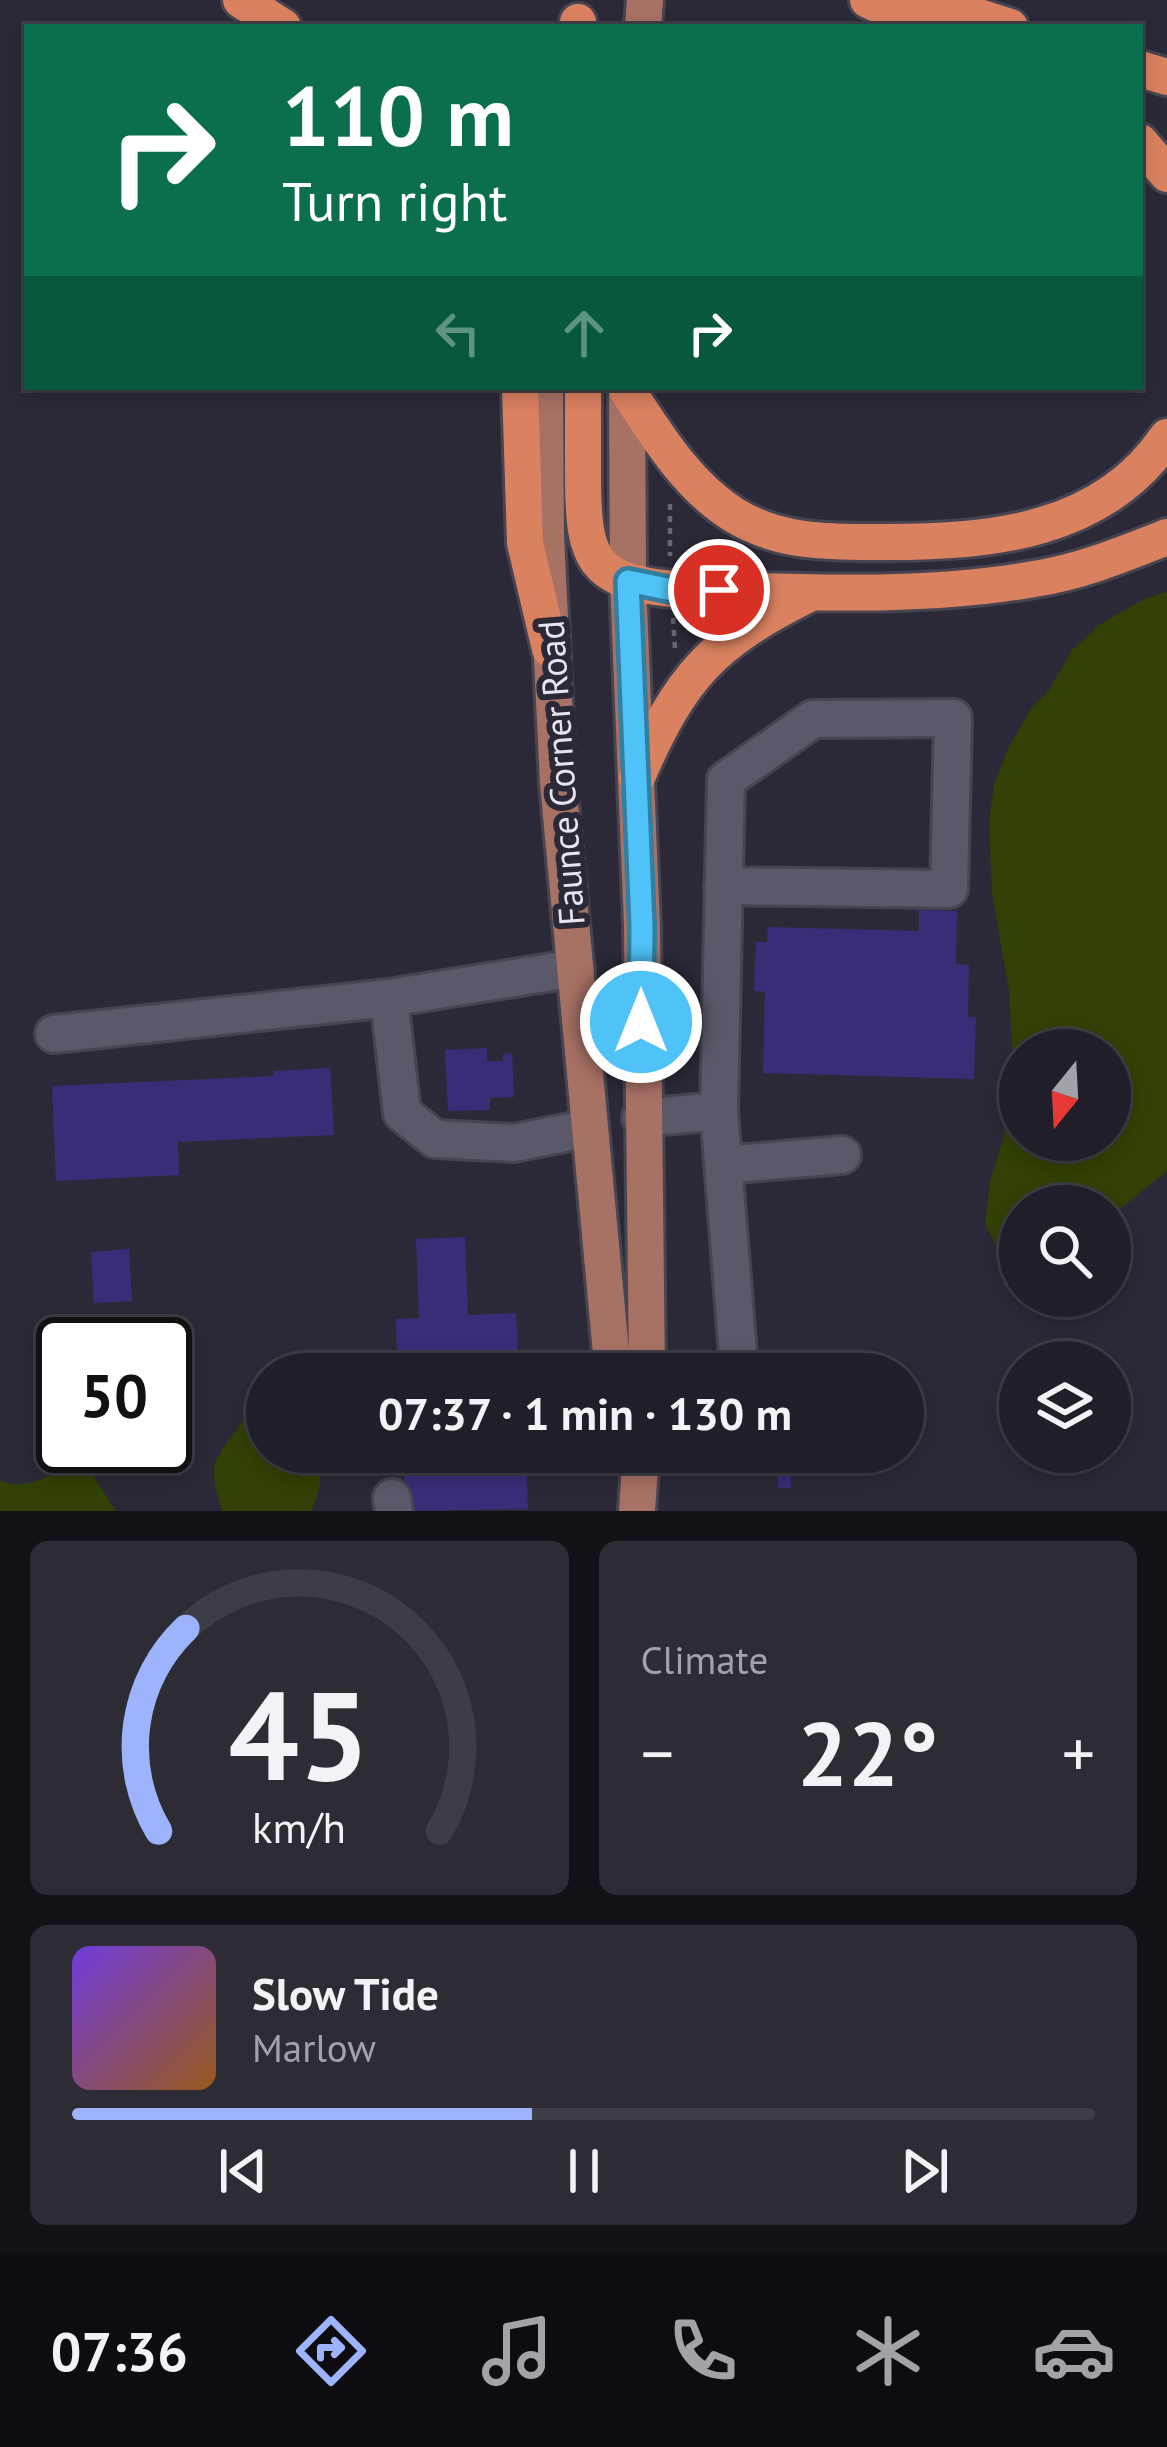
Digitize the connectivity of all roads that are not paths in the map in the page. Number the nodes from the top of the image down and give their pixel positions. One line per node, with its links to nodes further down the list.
1 (241, 0): 4 (highway)
2 (868, 0): 5 (highway)
3 (926, 0): 6 (highway)
4 (278, 24)
5 (920, 24)
6 (1001, 24)
7 (1143, 146): 8 (highway)
8 (1167, 174)
9 (520, 390): 18 (highway)
10 (545, 390): 18 (main road, Faunce Corner Road)
11 (583, 390): 16 (highway)
12 (627, 390): 16 (main road, Faunce Corner Road)
13 (628, 390): 14 (highway)
14 (1167, 436)
15 (1167, 537): 17 (highway)
16 (628, 581): 17 (highway); 19 (main road, Faunce Corner Road)
17 (814, 591): 19 (highway)
18 (550, 649): 21 (main road, Faunce Corner Road)
19 (637, 777): 25 (main road, Faunce Corner Road)
20 (723, 886): 20 (lane); 24 (lane)
21 (576, 968): 22 (lane); 26 (main road, Faunce Corner Road)
22 (389, 998): 23 (lane); 26 (lane)
23 (54, 1034)
24 (719, 1111): 25 (lane); 28 (lane)
25 (641, 1118): 26 (main road); 30 (main road, Faunce Corner Road)
26 (590, 1128): 29 (main road, Faunce Corner Road)
27 (842, 1155): 28 (lane)
28 (723, 1165): 31 (lane)
29 (612, 1353)
30 (647, 1353)
31 (737, 1353)
32 (632, 1473): 34 (main road)
33 (639, 1473): 34 (main road)
34 (637, 1503)

